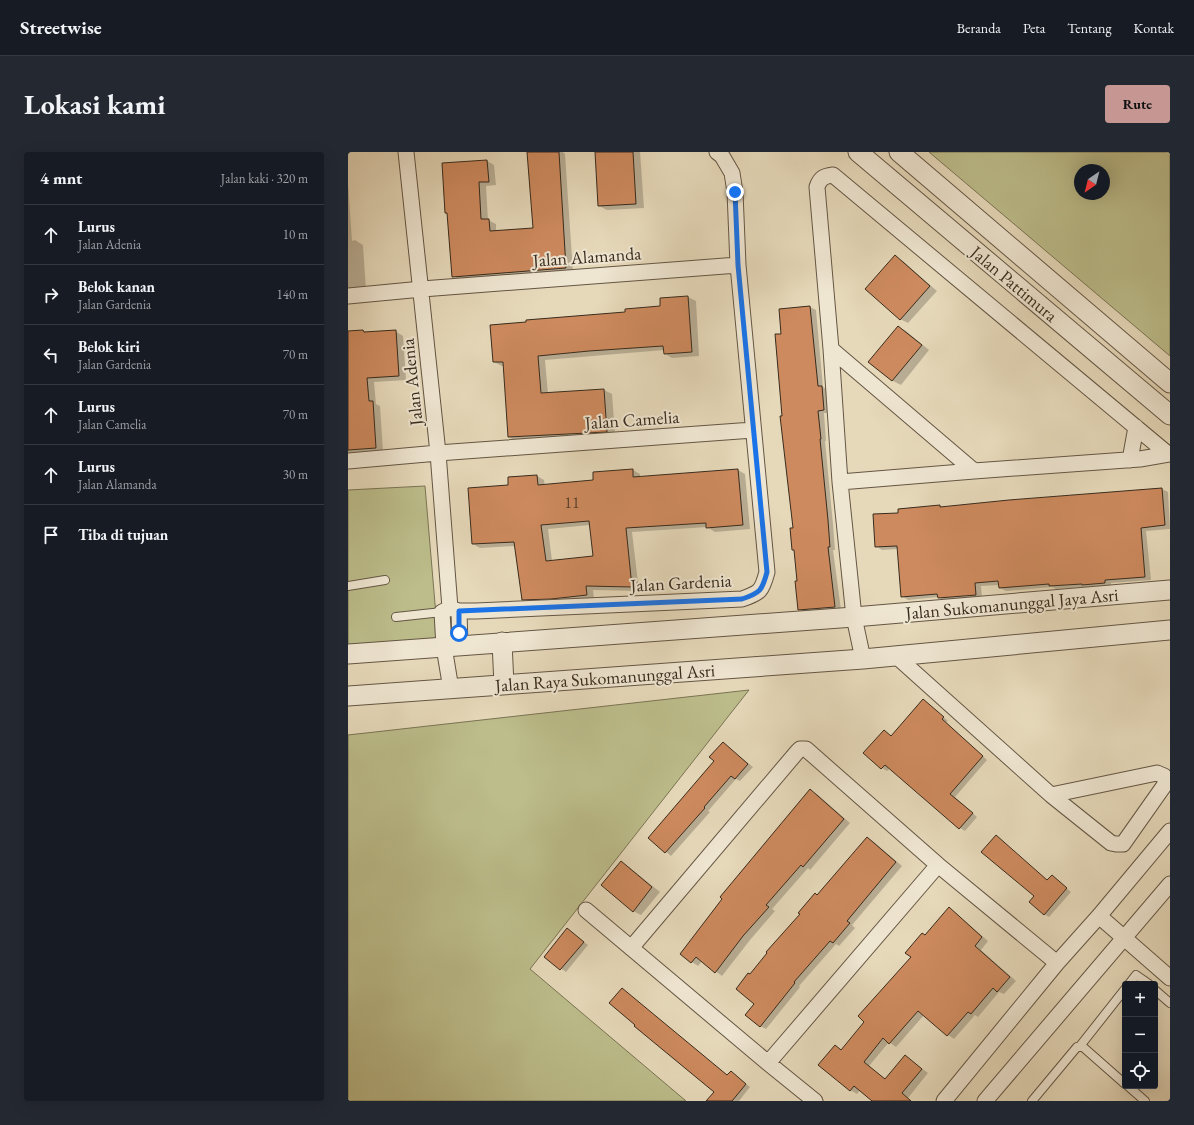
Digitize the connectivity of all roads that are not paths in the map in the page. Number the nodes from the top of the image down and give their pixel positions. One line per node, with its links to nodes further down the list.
1 (406, 152): 6 (street, Jalan Adenia)
2 (718, 152): 5 (street)
3 (858, 152): 10 (street, Jalan Pattimura)
4 (899, 152): 9 (street, Jalan Pattimura)
5 (738, 265): 6 (street, Jalan Alamanda); 12 (street)
6 (422, 289): 7 (street, Jalan Alamanda); 13 (street, Jalan Adenia)
7 (348, 296)
8 (831, 349): 11 (street); 17 (street); 18 (street)
9 (1170, 383)
10 (1170, 415)
11 (1136, 428): 14 (street); 16 (street)
12 (753, 430): 13 (street, Jalan Camelia); 22 (street, Jalan Gardenia)
13 (438, 453): 15 (street, Jalan Camelia); 22 (street, Jalan Adenia)
14 (1169, 454): 16 (street)
15 (348, 460)
16 (1130, 460): 17 (street)
17 (974, 471): 18 (street)
18 (840, 482): 24 (street)
19 (385, 580): 20 (lane)
20 (348, 586)
21 (1170, 590): 24 (street, Jalan Sukomanunggal Jaya Asri)
22 (450, 610): 23 (lane); 27 (street, Jalan Adenia)
23 (396, 617)
24 (854, 617): 26 (street); 30 (street)
25 (1170, 630): 29 (street)
26 (502, 642): 27 (street); 31 (street)
27 (452, 646): 28 (street); 32 (street, Jalan Adenia)
28 (348, 654)
29 (896, 656): 30 (street); 34 (street)
30 (863, 659): 31 (street, Jalan Raya Sukomanunggal Asri)
31 (504, 685): 32 (street, Jalan Raya Sukomanunggal Asri)
32 (451, 688): 33 (street, Jalan Raya Sukomanunggal Asri)
33 (348, 696)
34 (1050, 794): 34 (street)
35 (1170, 830): 39 (street)
36 (938, 865): 41 (street); 42 (street); 50 (street)
37 (1170, 884): 40 (street)
38 (586, 910): 41 (street)
39 (1099, 916): 40 (street); 42 (street)
40 (1124, 938): 43 (street); 55 (street)
41 (631, 948): 50 (street)
42 (1057, 963): 54 (street)
43 (1170, 978)
44 (1131, 981): 45 (lane)
45 (1144, 981)
46 (1122, 993): 49 (lane)
47 (1158, 993): 48 (lane)
48 (1170, 1003)
49 (1080, 1046): 51 (lane); 56 (lane)
50 (768, 1063): 53 (street)
51 (1122, 1081)
52 (1131, 1089): 57 (lane)
53 (816, 1101)
54 (944, 1101)
55 (985, 1101)
56 (1032, 1101)
57 (1145, 1101)

